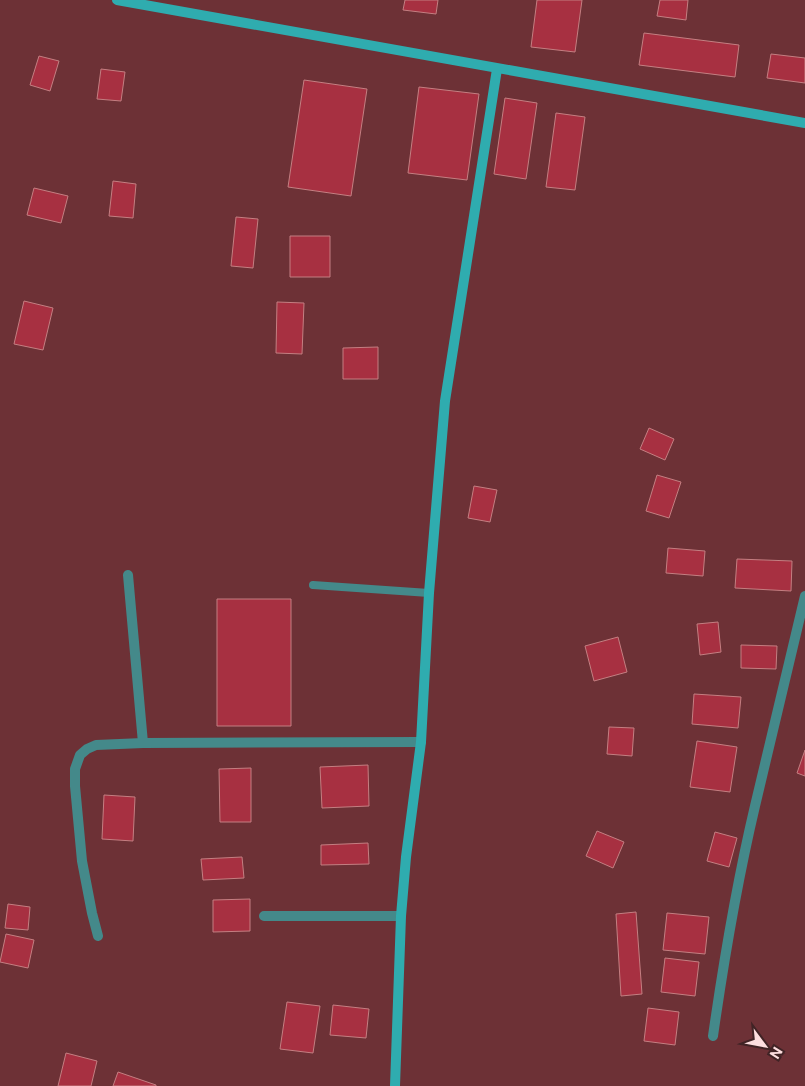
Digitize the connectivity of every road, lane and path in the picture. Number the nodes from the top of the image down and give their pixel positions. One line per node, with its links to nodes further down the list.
1 (117, 0): 2 (street)
2 (497, 69): 3 (street); 6 (street)
3 (805, 123)
4 (128, 575): 9 (street)
5 (313, 585): 6 (lane)
6 (429, 592): 8 (street)
7 (805, 596): 13 (street)
8 (420, 742): 9 (street); 11 (street)
9 (143, 743): 12 (street)
10 (264, 916): 11 (street)
11 (401, 916): 14 (street)
12 (98, 936)
13 (713, 1036)
14 (398, 1086)

